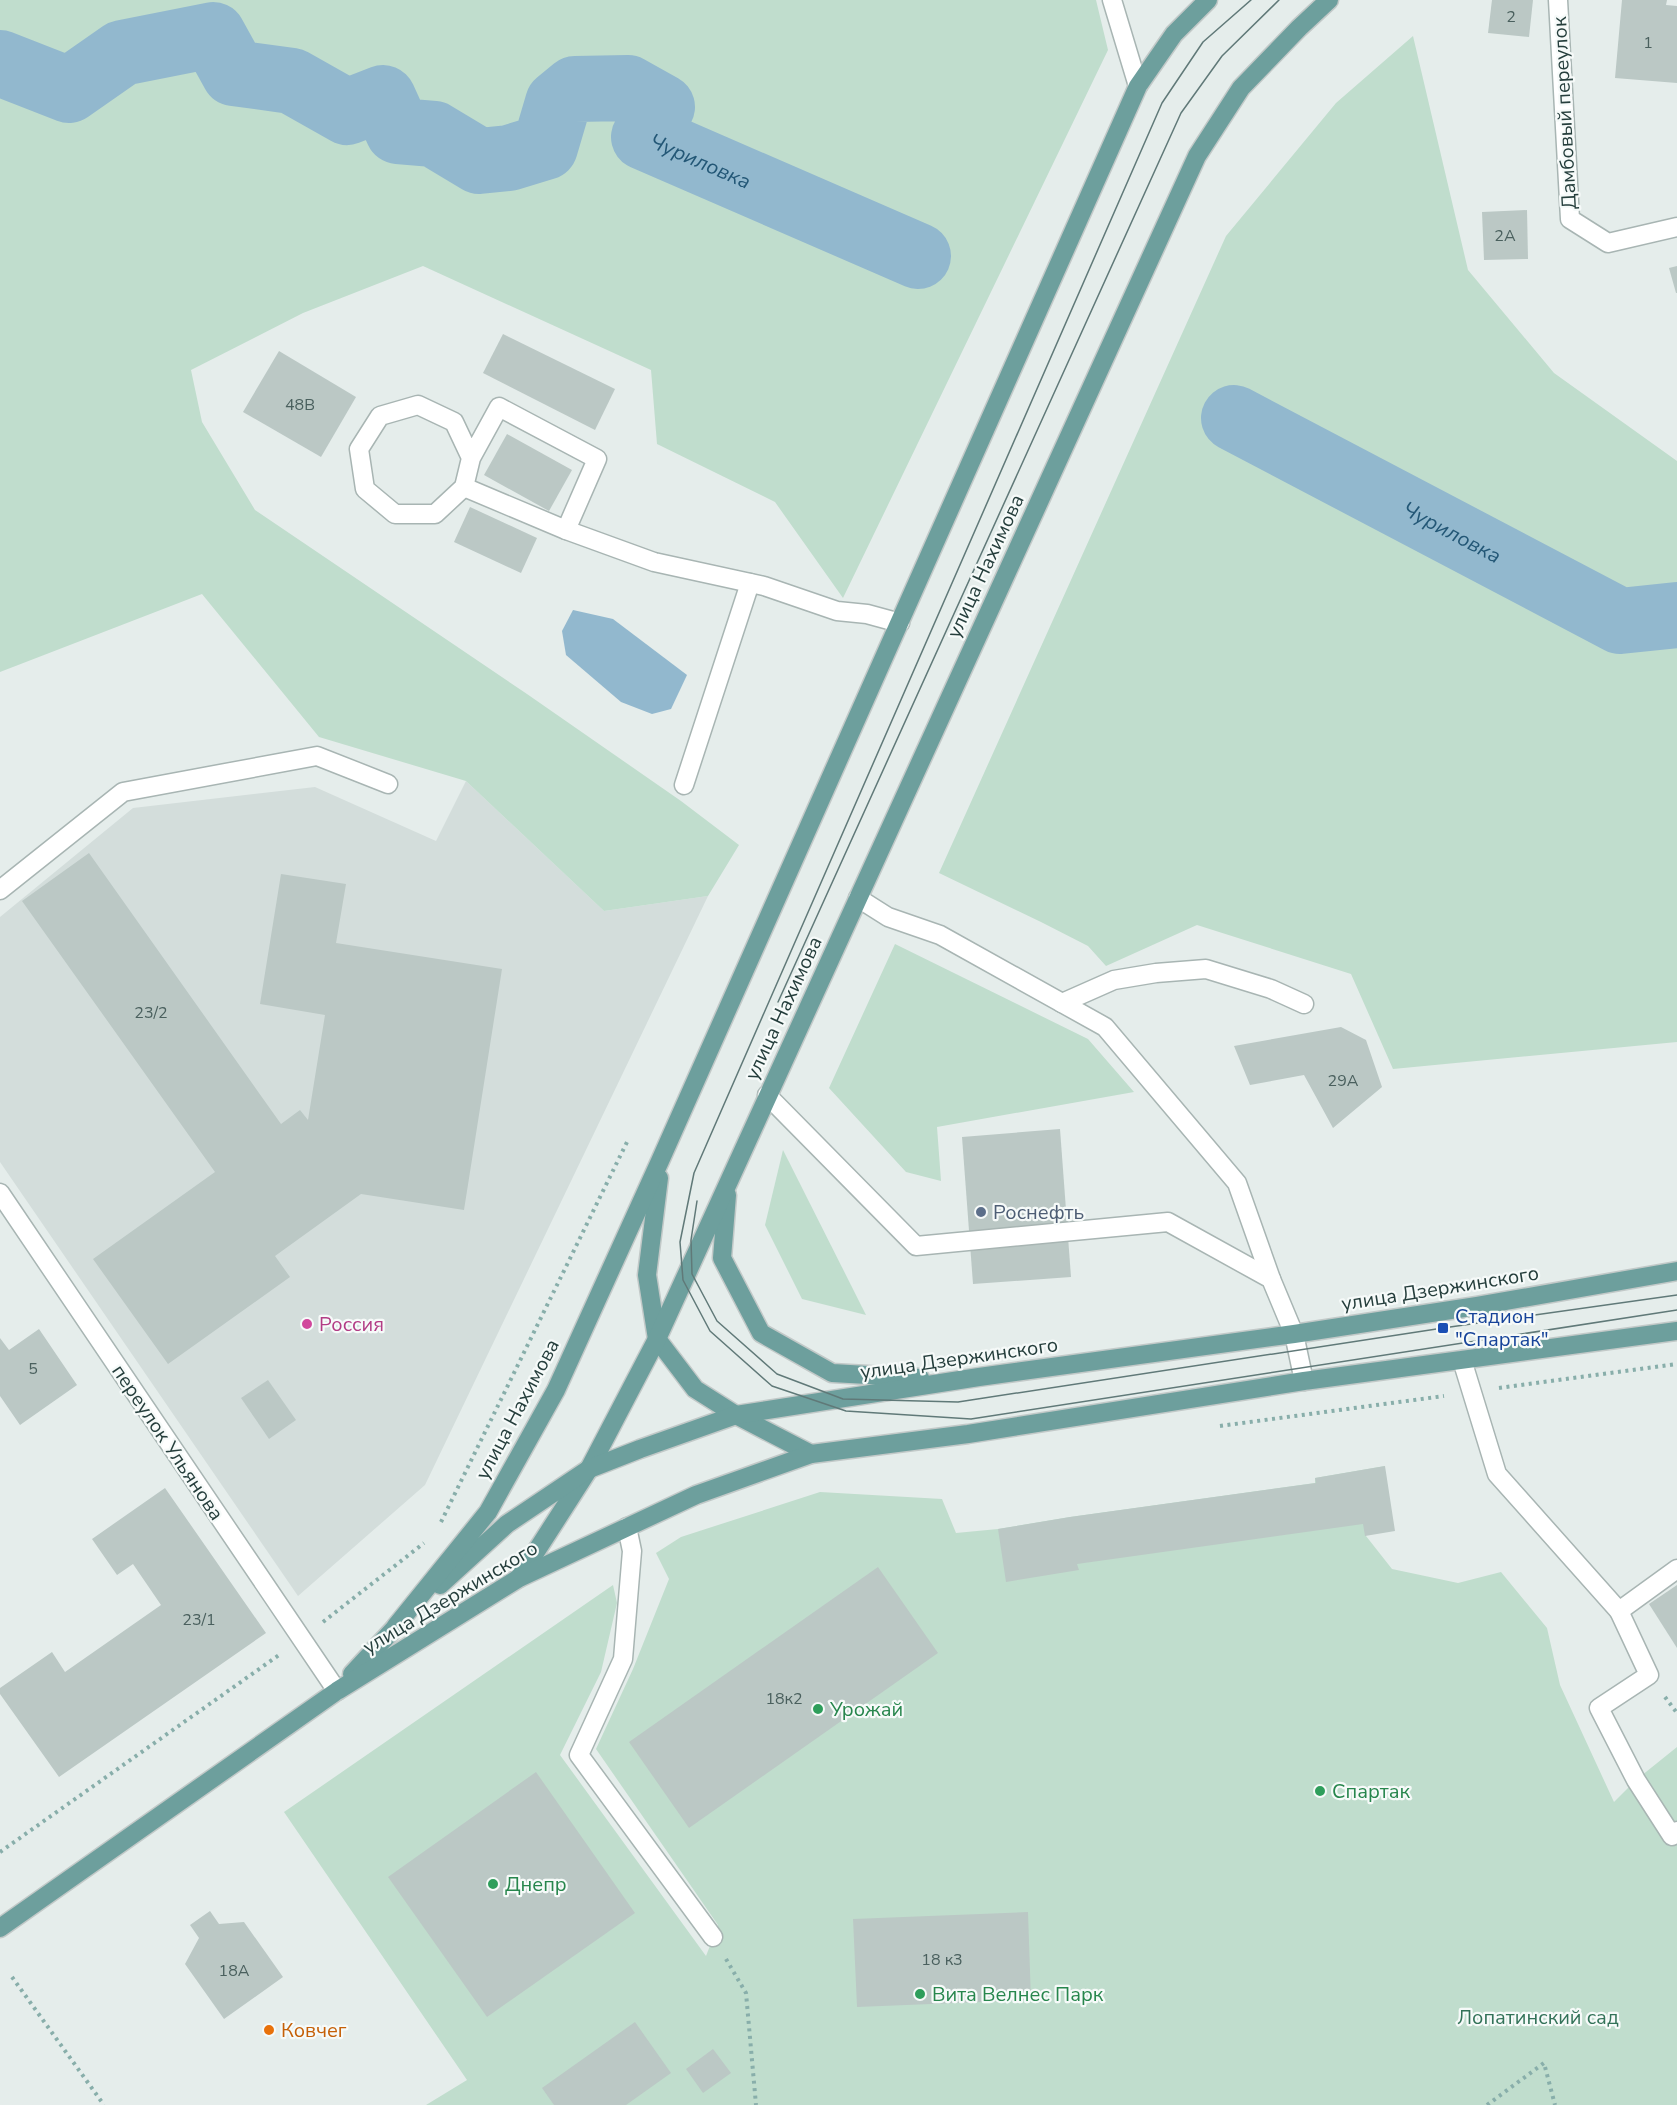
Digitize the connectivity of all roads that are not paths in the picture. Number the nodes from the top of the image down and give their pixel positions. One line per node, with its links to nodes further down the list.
1 (1112, 0): 5 (street)
2 (1208, 0): 5 (main road, улица Нахимова)
3 (1329, 0): 15 (main road, улица Нахимова)
4 (1558, 0): 6 (street, Дамбовый переулок)
5 (1138, 86): 11 (main road, улица Нахимова)
6 (1677, 227)
7 (471, 458): 8 (street); 8 (street); 9 (street)
8 (464, 487): 9 (street)
9 (566, 530): 10 (street)
10 (750, 583): 11 (street); 13 (street)
11 (900, 623): 19 (main road, улица Нахимова)
12 (388, 784): 14 (street)
13 (684, 785)
14 (0, 890)
15 (858, 898): 16 (street); 18 (main road, улица Нахимова)
16 (1062, 1003): 17 (street); 23 (street)
17 (1304, 1004)
18 (767, 1095): 20 (main road, улица Нахимова); 23 (street)
19 (660, 1161): 26 (main road, улица Нахимова); 37 (main road, улица Нахимова)
20 (728, 1181): 26 (main road, улица Нахимова); 28 (main road, улица Нахимова)
21 (0, 1193): 38 (street, переулок Ульянова)
22 (1677, 1271): 25 (main road, улица Дзержинского)
23 (1271, 1279): 25 (street)
24 (1677, 1331): 27 (main road, улица Дзержинского)
25 (1294, 1335): 28 (main road, улица Дзержинского); 29 (street)
26 (657, 1339): 30 (main road, улица Нахимова); 32 (main road, улица Нахимова)
27 (1462, 1360): 29 (main road, улица Дзержинского); 36 (street)
28 (979, 1377): 30 (main road, улица Дзержинского)
29 (1304, 1381): 31 (main road, улица Дзержинского)
30 (736, 1415): 31 (main road, улица Нахимова); 32 (main road, улица Дзержинского)
31 (811, 1454): 33 (main road, улица Дзержинского)
32 (590, 1469): 35 (main road, улица Нахимова); 37 (main road, улица Дзержинского)
33 (627, 1527): 35 (main road, улица Дзержинского); 41 (street)
34 (1677, 1569): 36 (street)
35 (519, 1578): 38 (main road, улица Дзержинского)
36 (1618, 1611): 39 (street)
37 (396, 1626): 38 (main road, улица Дзержинского)
38 (337, 1691): 40 (main road, улица Дзержинского)
39 (1677, 1831)
40 (0, 1928)
41 (713, 1937)

